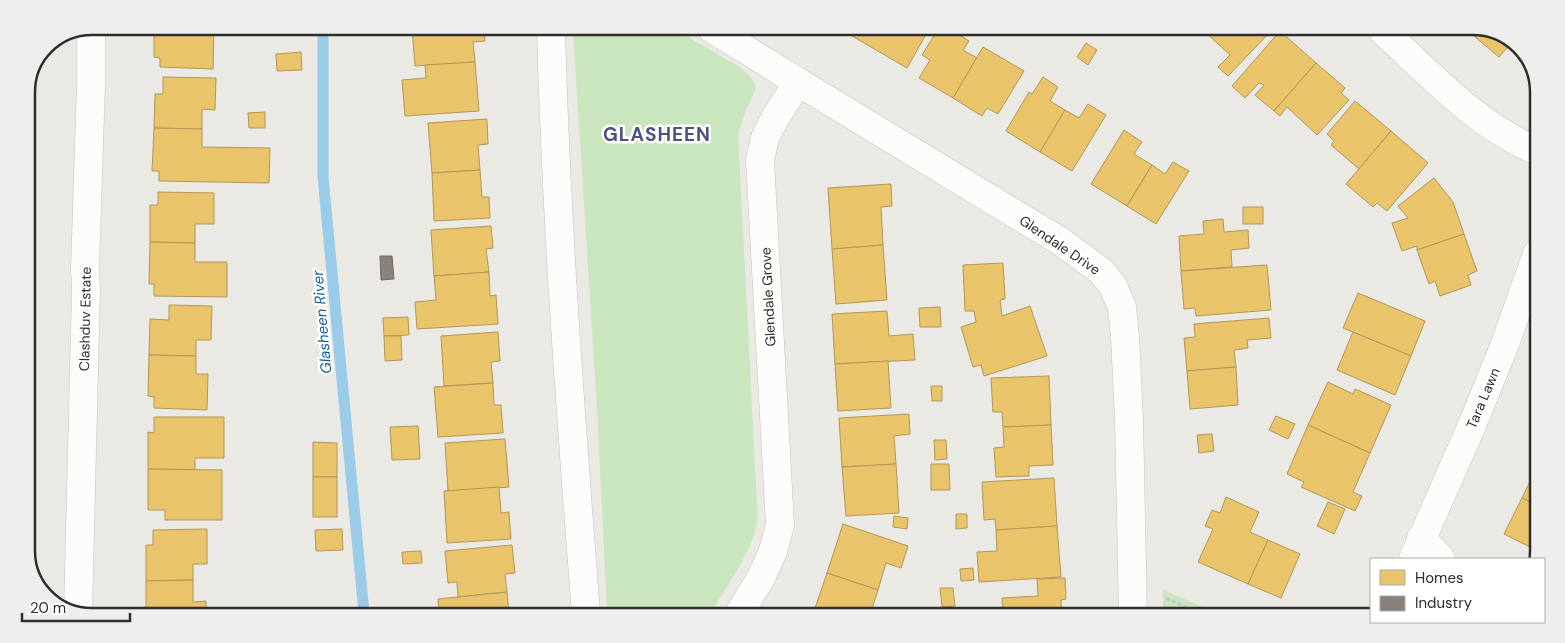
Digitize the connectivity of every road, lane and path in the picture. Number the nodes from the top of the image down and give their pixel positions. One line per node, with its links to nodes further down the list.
1 (91, 35): 11 (street, Clashduv Estate)
2 (551, 35): 12 (street)
3 (722, 35): 5 (street)
4 (1387, 35): 6 (street)
5 (798, 82): 10 (street, Glendale Drive); 13 (street, Glendale Grove)
6 (1530, 148)
7 (1530, 274): 8 (street, Tara Lawn)
8 (1417, 549): 9 (street)
9 (1439, 558)
10 (1133, 583): 14 (street, Glendale Drive); 15 (path)
11 (78, 606)
12 (586, 608)
13 (743, 608)
14 (1133, 608)
15 (1189, 608)

